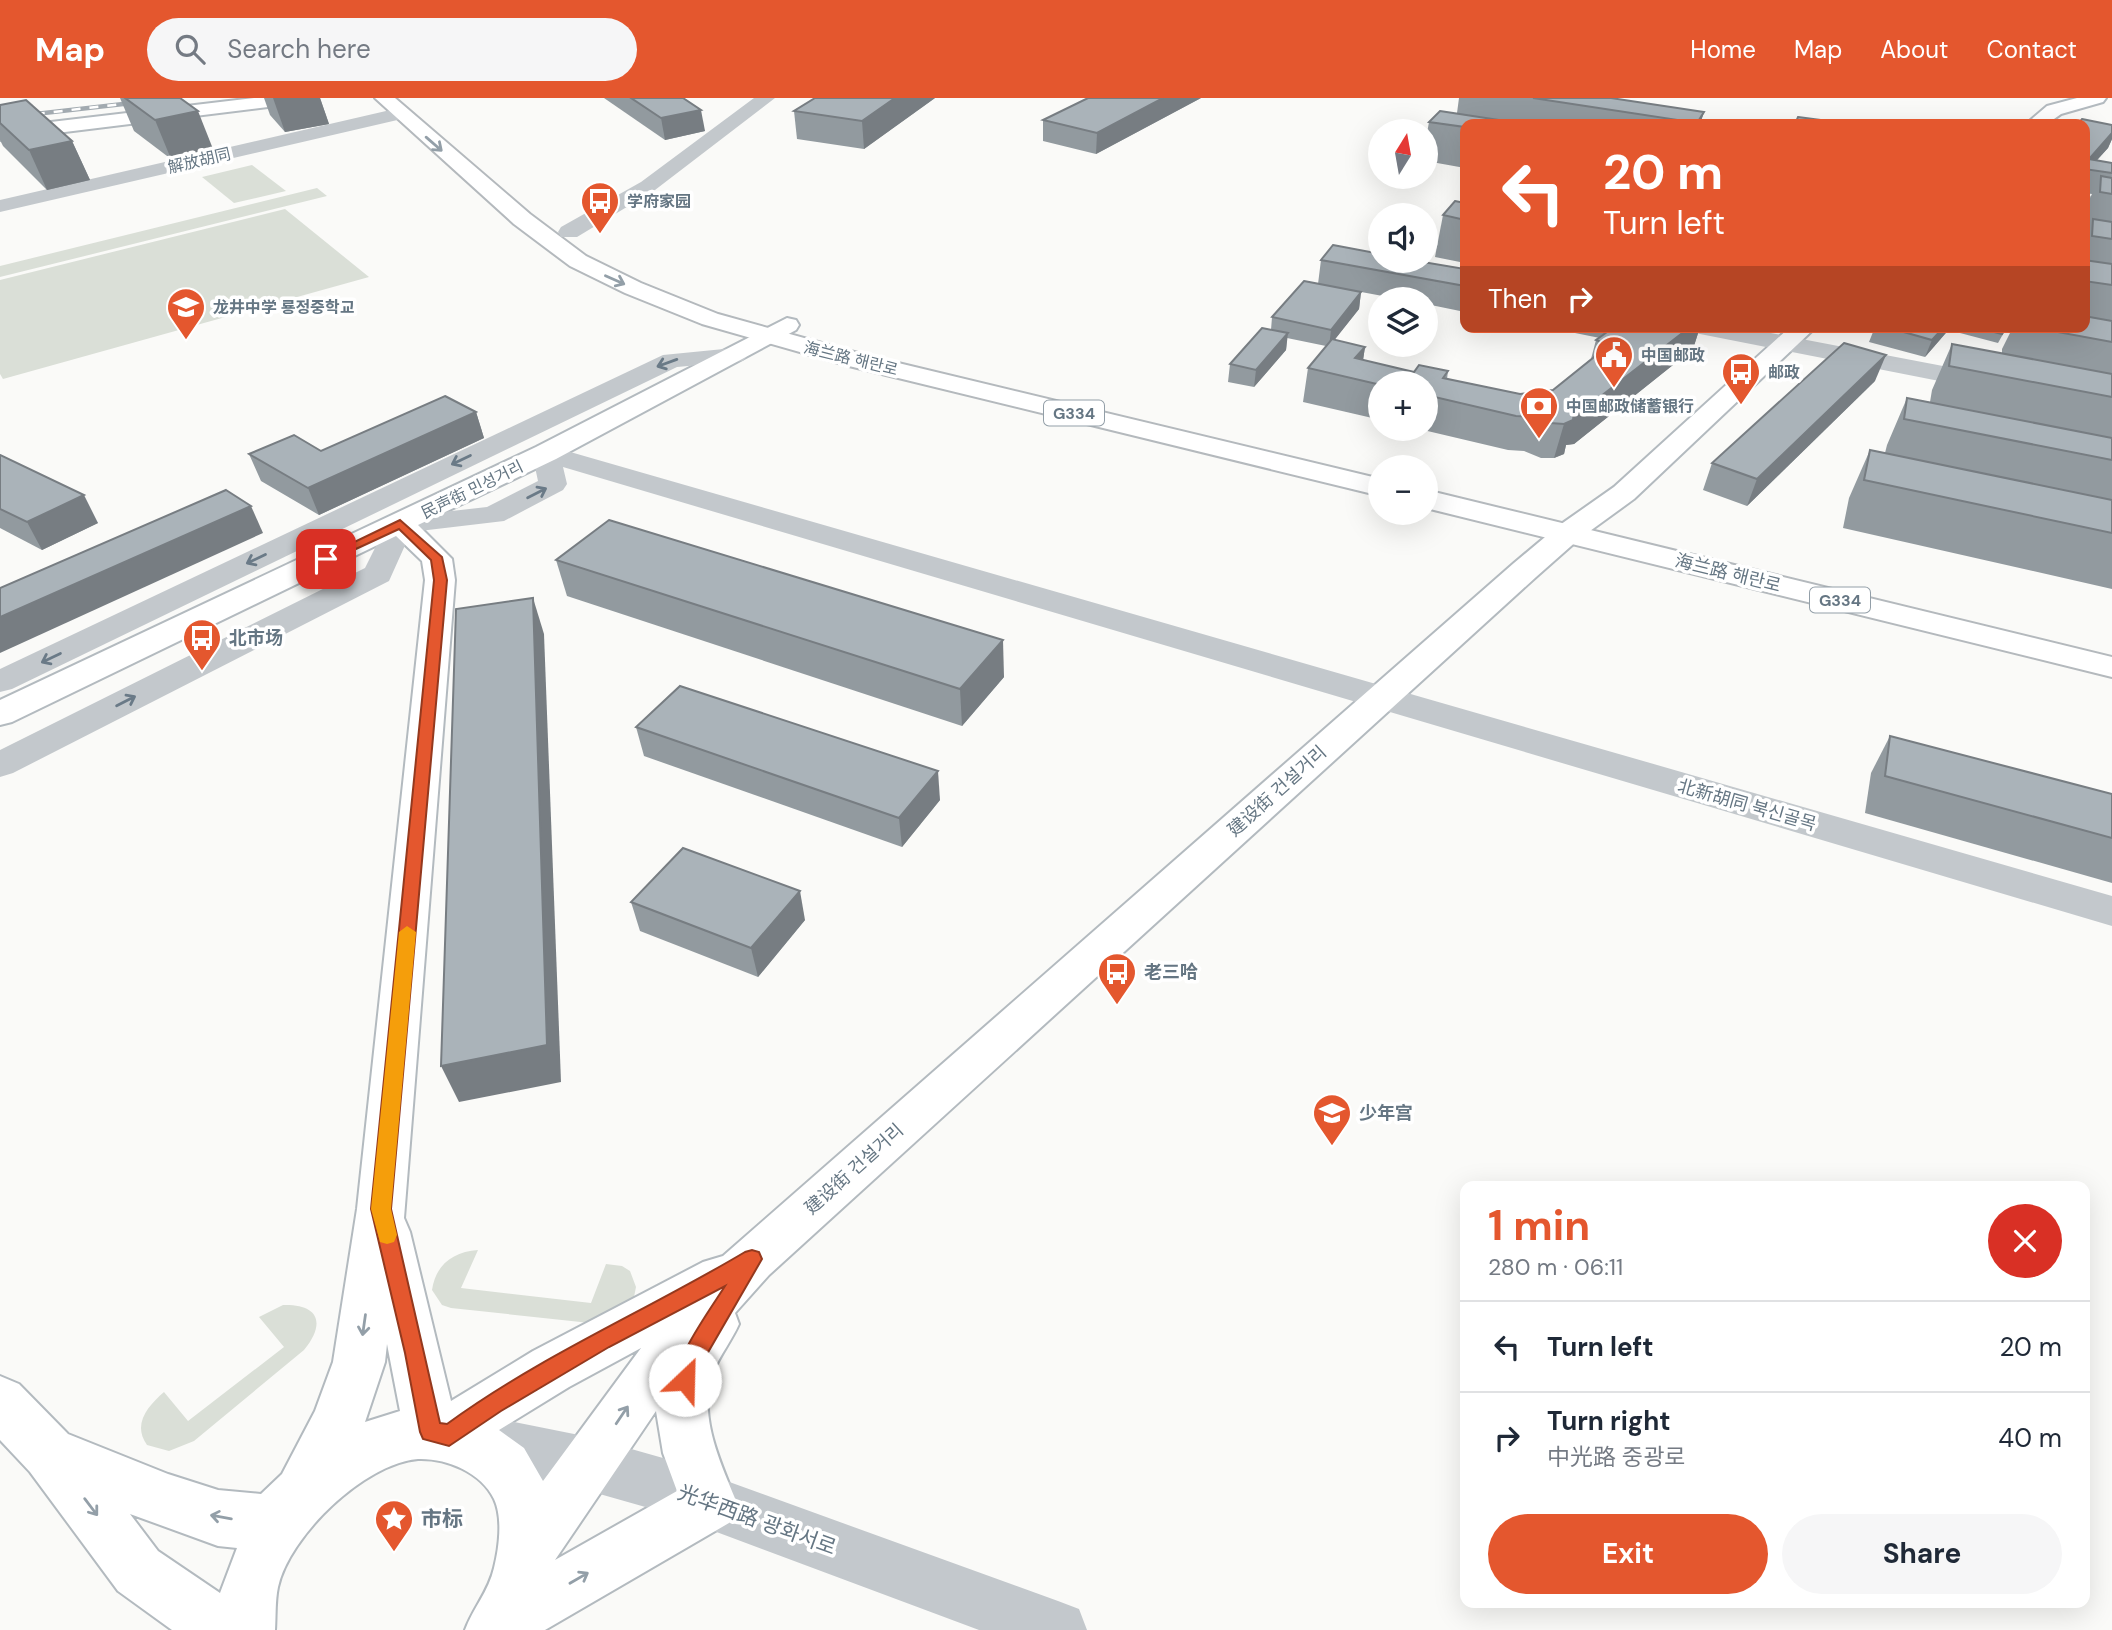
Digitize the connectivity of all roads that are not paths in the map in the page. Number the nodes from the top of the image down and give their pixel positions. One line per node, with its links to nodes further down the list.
1 (300, 98): 6 (main road)
2 (766, 98): 10 (street)
3 (2097, 98): 5 (main road)
4 (397, 103): 8 (street, 解放胡同); 10 (main road, 海兰路 해란로 / G334); 11 (main road, 海兰路 해란로 / G334, one-way to 11)
5 (2042, 119)
6 (0, 134)
7 (2090, 202): 9 (street)
8 (0, 206)
9 (2112, 206)
10 (569, 232): 11 (main road, 海兰路 해란로 / G334)
11 (777, 331): 14 (main road); 17 (main road, 海兰路 해란로 / G334); 18 (main road, 海兰路 해란로 / G334)
12 (1771, 333): 13 (street)
13 (1795, 335): 15 (street); 22 (main road, 建设街 건설거리)
14 (734, 356): 16 (main road); 25 (street, one-way to 25)
15 (2017, 388)
16 (546, 453): 21 (street); 26 (street, 北新胡同 북신골목)
17 (1368, 468)
18 (1368, 485)
19 (1438, 486): 22 (main road, 海兰路 해란로 / G334)
20 (1438, 501): 22 (main road, 海兰路 해란로 / G334)
21 (400, 524): 27 (main road, 民声街 민성거리); 28 (street, one-way to 21); 30 (main road)
22 (1577, 527): 23 (main road, 海兰路 해란로 / G334); 24 (main road, 海兰路 해란로 / G334); 26 (main road, 建设街 건설거리)
23 (2112, 646)
24 (2112, 667)
25 (0, 682)
26 (1381, 698): 29 (street, 北新胡同 북신골목); 31 (main road, 建设街 건설거리)
27 (0, 714)
28 (0, 765)
29 (2112, 911)
30 (381, 1209): 33 (main road); 36 (main road, one-way to 36)
31 (752, 1259): 33 (main road); 35 (main road, one-way to 31); 37 (main road)
32 (0, 1402): 34 (main road)
33 (440, 1434): 35 (street, 光华西路 광화서로); 36 (main road); 38 (main road)
34 (49, 1453): 36 (main road, one-way to 34); 40 (main road, one-way to 40)
35 (589, 1464): 37 (street, 光华西路 광화서로); 38 (main road)
36 (302, 1494): 41 (main road)
37 (709, 1503): 39 (main road, one-way to 37); 42 (street, 光华西路 광화서로)
38 (527, 1551): 39 (main road)
39 (496, 1627)
40 (222, 1630)
41 (246, 1630)
42 (1058, 1630)

